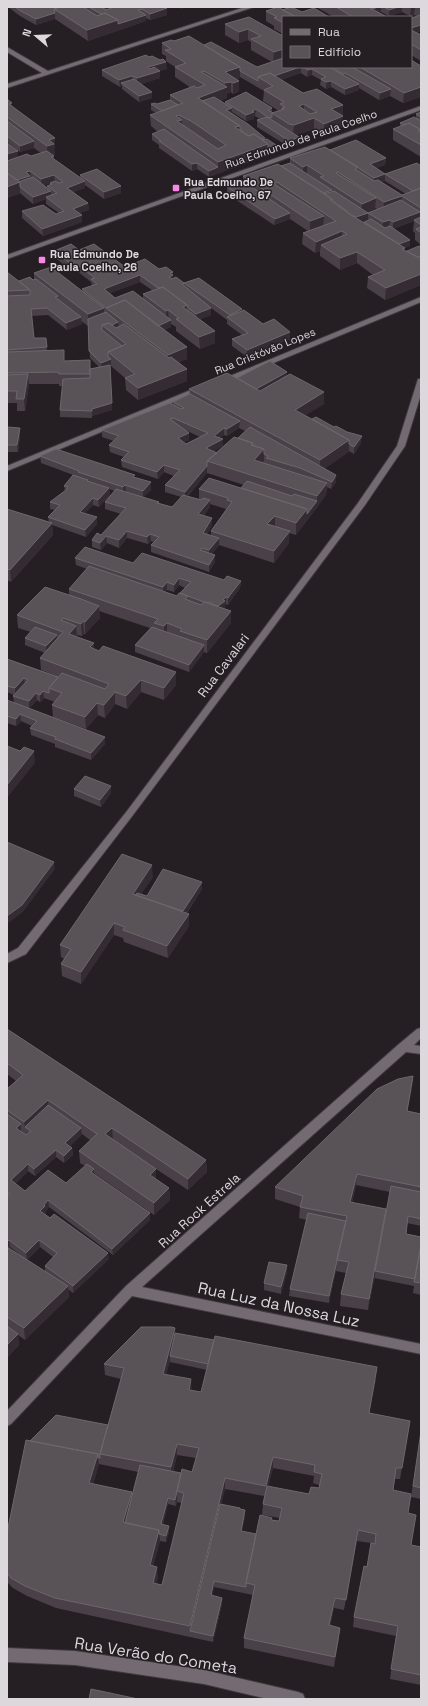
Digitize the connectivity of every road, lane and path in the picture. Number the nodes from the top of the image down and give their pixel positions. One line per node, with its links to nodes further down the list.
1 (251, 7): 3 (street)
2 (7, 49): 3 (street)
3 (47, 73): 4 (street)
4 (7, 86)
5 (421, 108): 6 (street, Rua Edmundo de Paula Coelho)
6 (7, 256)
7 (420, 301): 9 (street, Rua Cristóvão Lopes)
8 (421, 381): 10 (street, Rua Cavalari)
9 (7, 469)
10 (7, 959)
11 (421, 1032): 12 (street, Rua Rock Estrela)
12 (403, 1047): 13 (street); 14 (street, Rua Rock Estrela)
13 (421, 1050)
14 (130, 1290): 15 (street, Rua Luz da Nossa Luz); 16 (street, Rua Rock Estrela)
15 (421, 1349)
16 (7, 1420)
17 (7, 1655): 18 (street, Rua Verão do Cometa)
18 (298, 1699)

